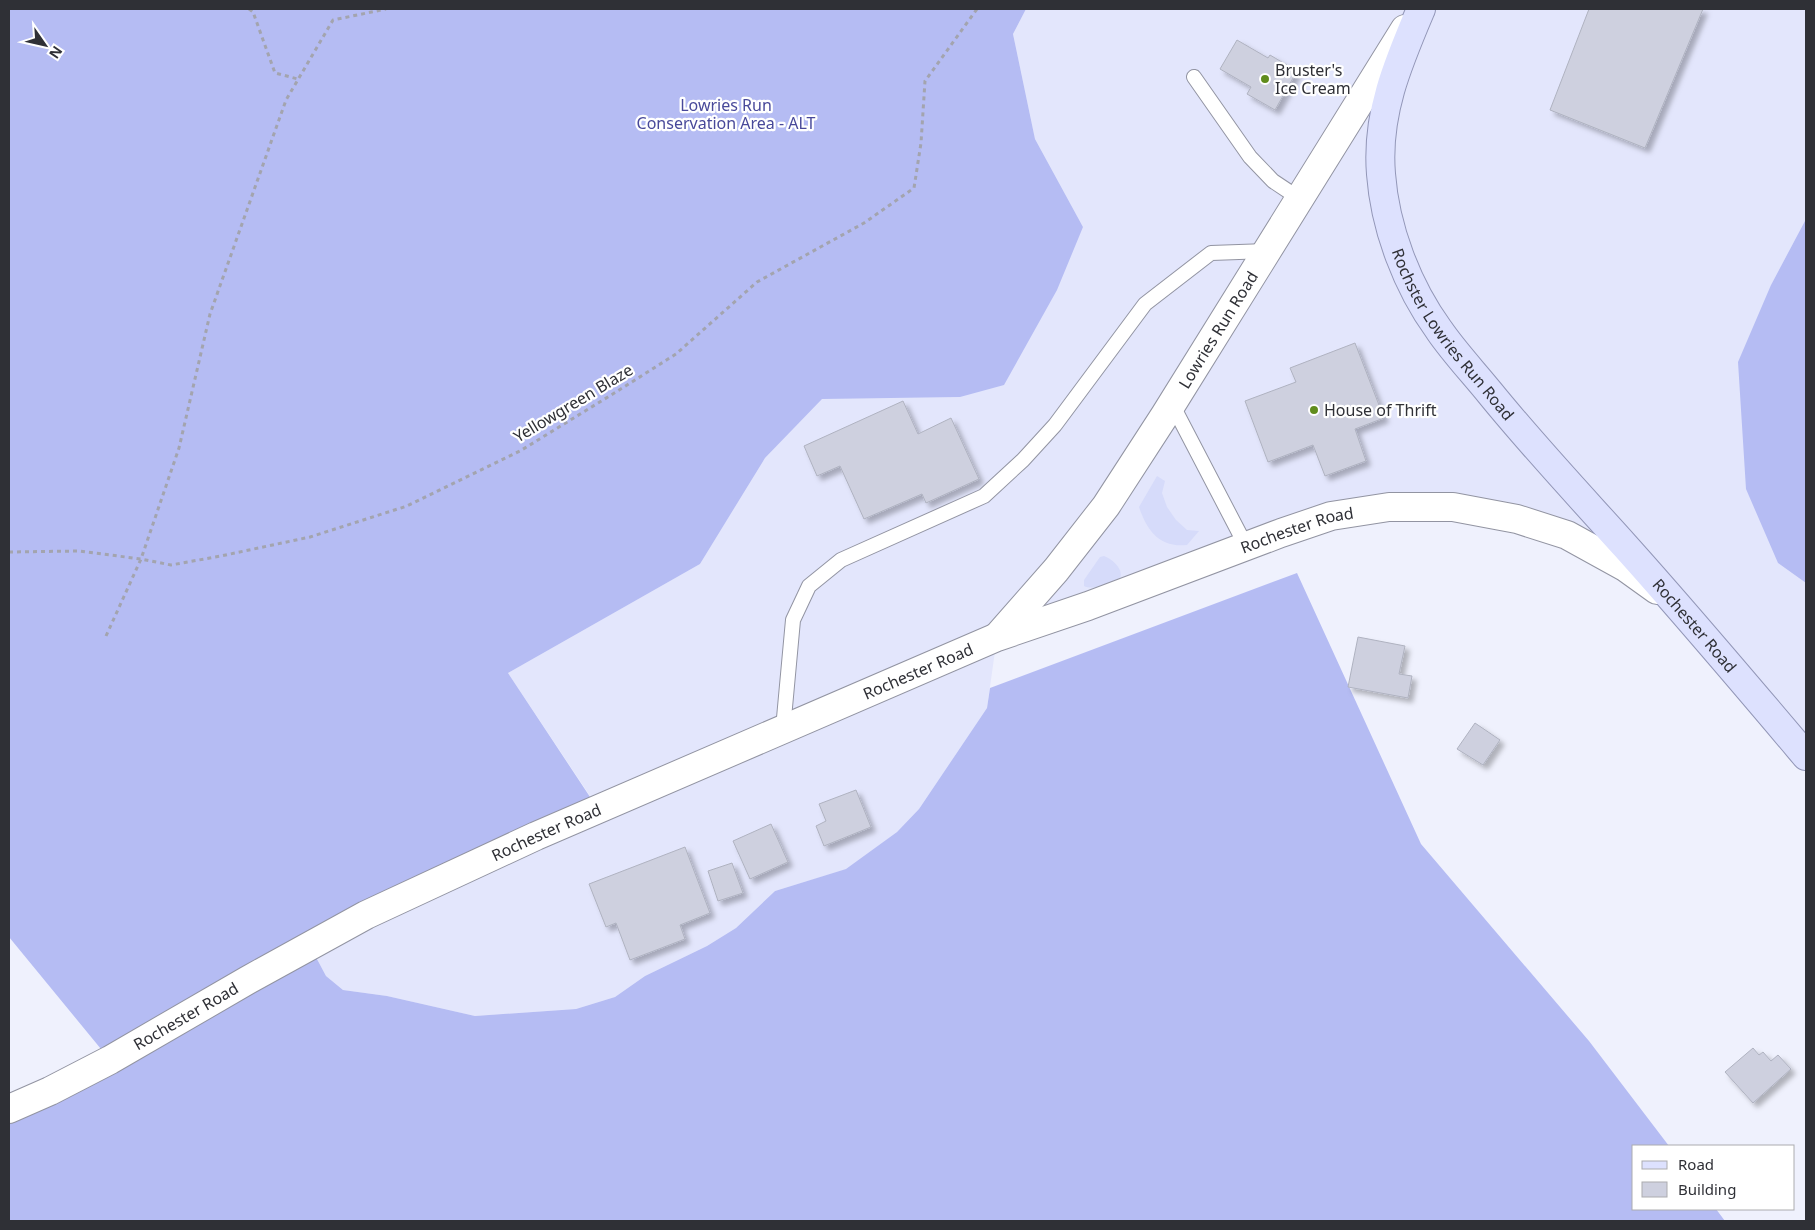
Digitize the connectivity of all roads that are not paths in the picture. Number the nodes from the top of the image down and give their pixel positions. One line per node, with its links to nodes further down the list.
1 (1419, 9): 3 (street, Lowries Run Road); 7 (main road, Rochster Lowries Run Road)
2 (1194, 77): 3 (lane)
3 (1300, 199): 4 (street, Lowries Run Road)
4 (1267, 251): 5 (street, Lowries Run Road); 9 (lane)
5 (1172, 404): 6 (lane); 8 (street, Lowries Run Road)
6 (1246, 546): 7 (street, Rochester Road); 8 (street, Rochester Road)
7 (1677, 604): 10 (main road, Rochester Road)
8 (997, 637): 9 (street, Rochester Road)
9 (783, 729): 11 (street, Rochester Road)
10 (1806, 756)
11 (9, 1109)

